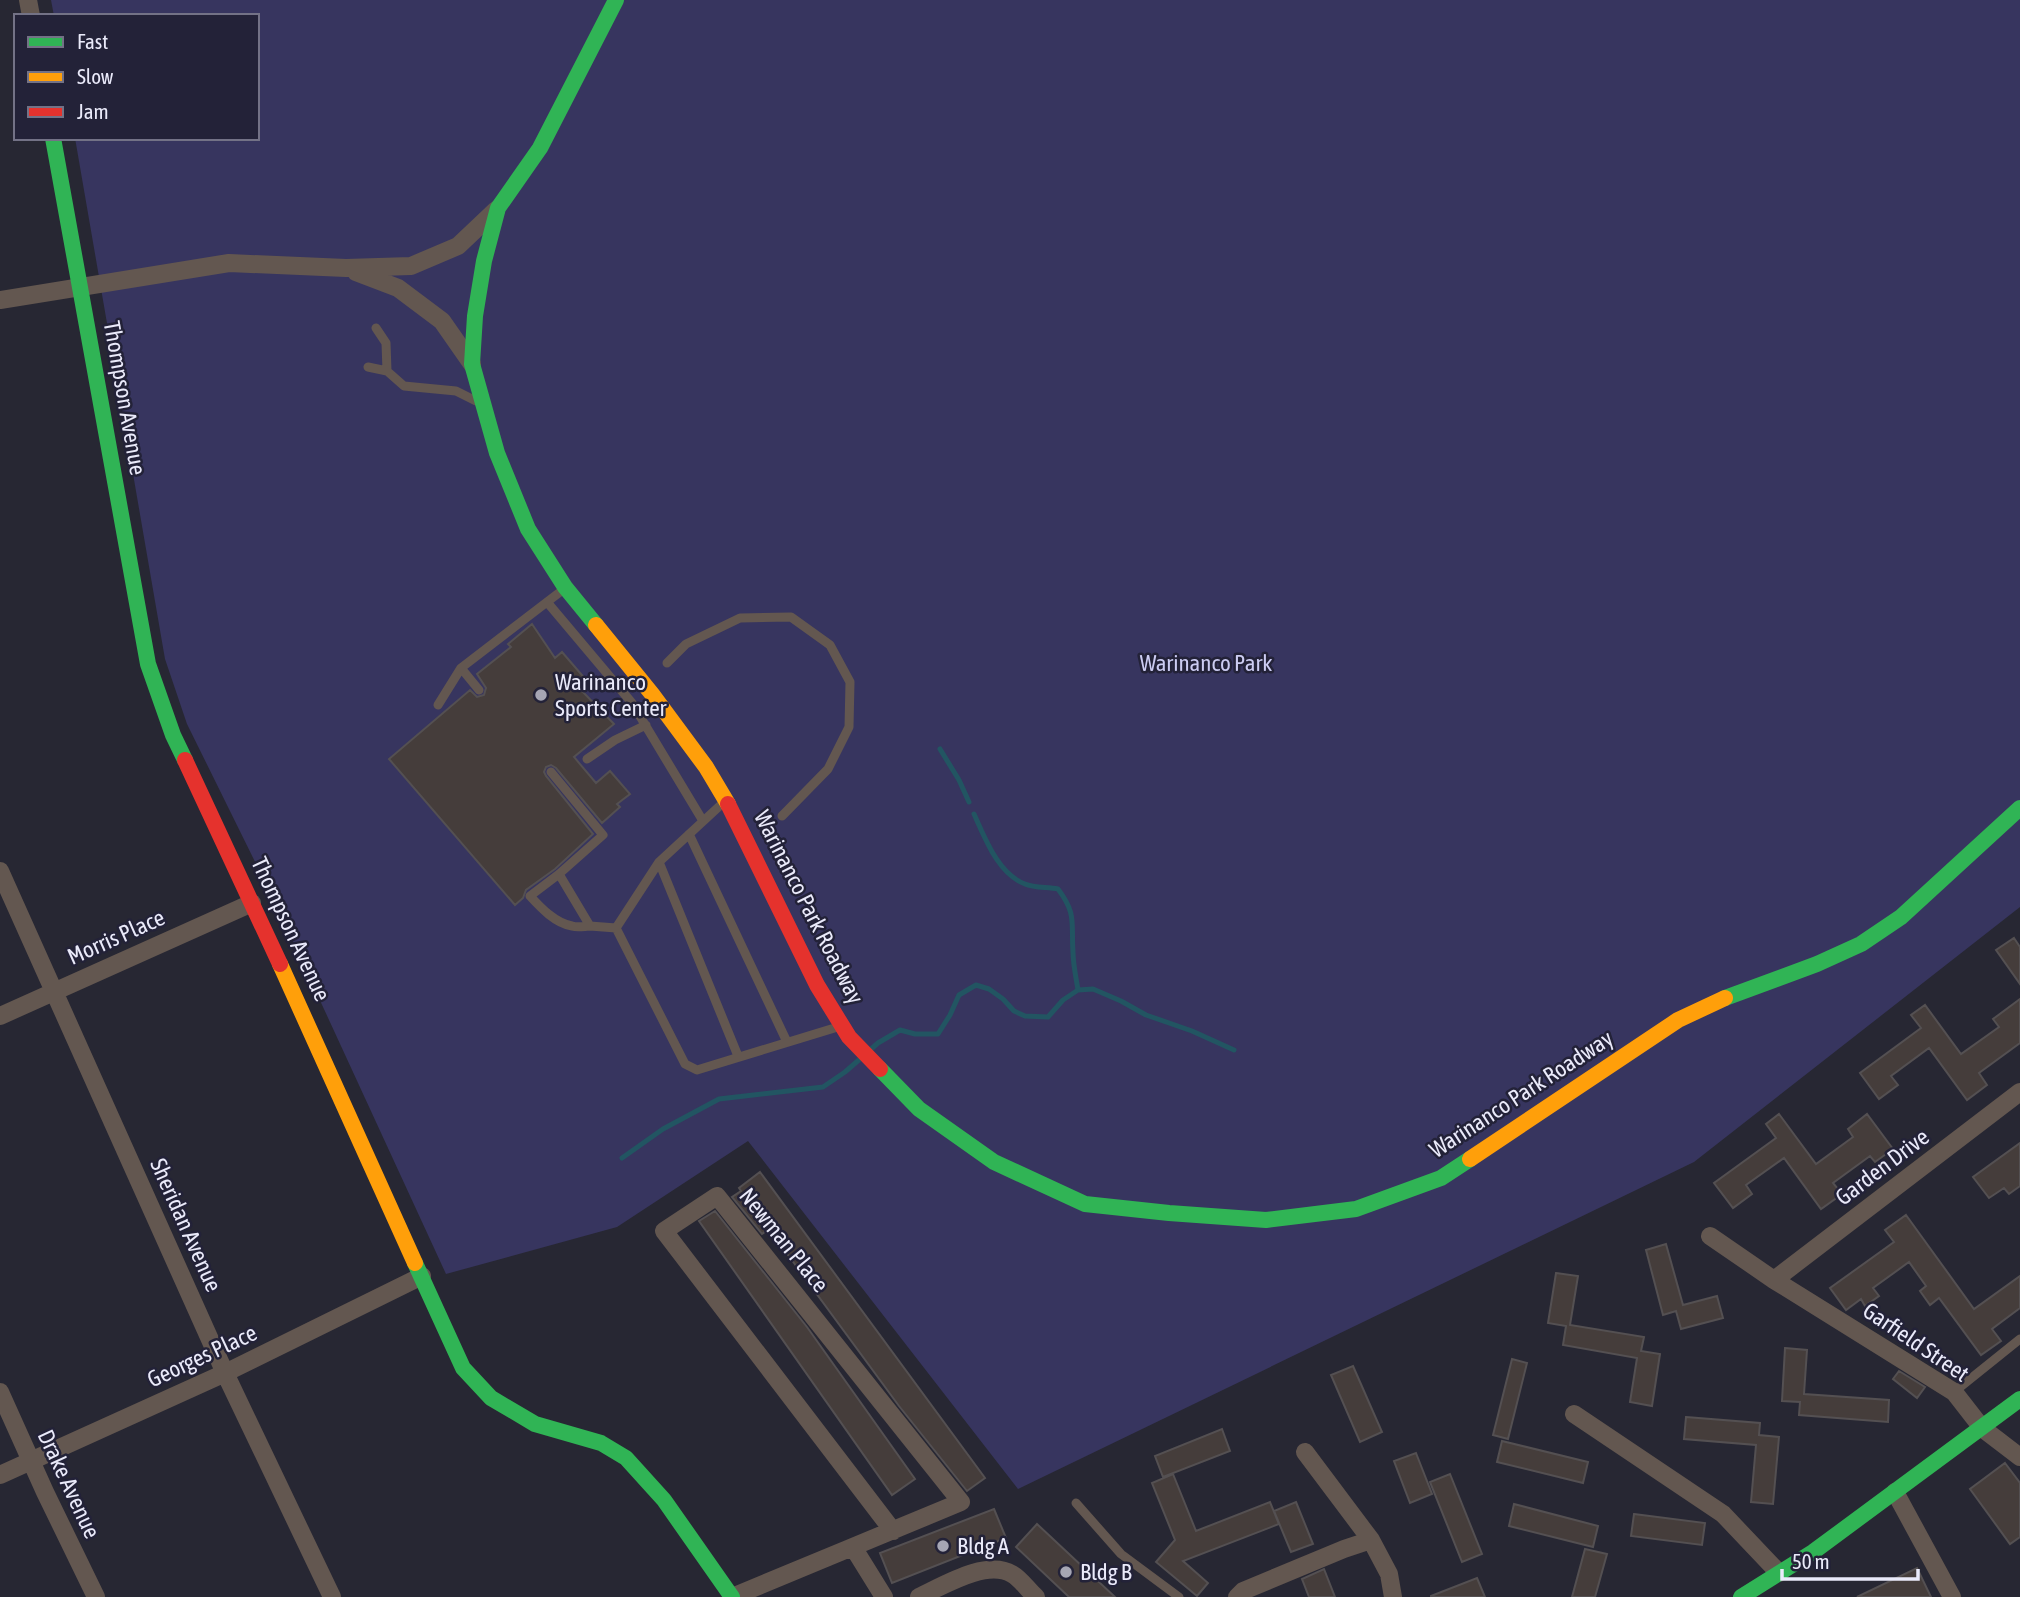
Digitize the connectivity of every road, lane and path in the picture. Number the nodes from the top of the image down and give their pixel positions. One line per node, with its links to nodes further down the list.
1 (616, 0): 3 (street, Warinanco Park Roadway)
2 (53, 140): 5 (street, Thompson Avenue)
3 (498, 208): 4 (street, Warinanco Park Roadway); 8 (street, Warinanco Park Roadway)
4 (346, 268): 5 (street, Warinanco Park Roadway); 8 (street, Warinanco Park Roadway)
5 (80, 286): 6 (street, Warinanco Park Roadway); 29 (street, Thompson Avenue)
6 (0, 300)
7 (376, 328): 10 (lane)
8 (472, 364): 11 (street, Warinanco Park Roadway)
9 (368, 367): 10 (lane)
10 (387, 371): 11 (lane)
11 (484, 405): 12 (street, Warinanco Park Roadway)
12 (565, 587): 13 (lane); 21 (street, Warinanco Park Roadway)
13 (547, 602): 15 (lane); 18 (lane)
14 (667, 663): 23 (lane)
15 (461, 667): 16 (lane); 17 (lane)
16 (479, 690)
17 (438, 705)
18 (646, 725): 19 (lane); 24 (lane)
19 (587, 759)
20 (551, 772): 28 (lane)
21 (726, 800): 24 (lane); 34 (street, Warinanco Park Roadway)
22 (2020, 808): 34 (street, Warinanco Park Roadway)
23 (782, 816)
24 (703, 821): 25 (lane)
25 (689, 834): 26 (lane); 35 (lane)
26 (659, 862): 31 (lane); 36 (lane)
27 (0, 871): 32 (street, Sheridan Avenue)
28 (559, 874): 30 (lane); 30 (lane)
29 (252, 903): 32 (street, Morris Place); 39 (street, Thompson Avenue)
30 (590, 926): 31 (lane)
31 (616, 928): 36 (lane)
32 (54, 991): 33 (street, Morris Place); 42 (street, Sheridan Avenue)
33 (0, 1016)
34 (846, 1031): 35 (lane)
35 (787, 1042): 36 (lane)
36 (738, 1056)
37 (2020, 1092): 40 (street, Garden Drive)
38 (1710, 1236): 40 (street, Garfield Street)
39 (422, 1276): 42 (street, Georges Place); 60 (street, Thompson Avenue)
40 (1774, 1280): 44 (street, Garfield Street)
41 (2020, 1339): 44 (lane)
42 (225, 1373): 50 (street, Georges Place); 59 (street, Sheridan Avenue)
43 (0, 1392): 50 (street, Drake Avenue)
44 (1954, 1392): 47 (street, Garfield Street)
45 (2020, 1399): 47 (street)
46 (1574, 1414): 57 (street)
47 (1982, 1428): 49 (street, Garfield Street); 52 (street)
48 (1306, 1452): 55 (street)
49 (2020, 1457)
50 (31, 1461): 51 (street, Georges Place); 58 (street, Drake Avenue)
51 (0, 1475)
52 (1895, 1492): 57 (street); 68 (street)
53 (1076, 1503): 64 (lane)
54 (893, 1531): 54 (street, Newman Place); 56 (street, Newman Place)
55 (1371, 1540): 65 (street); 66 (street)
56 (853, 1547): 60 (street, Newman Place); 61 (street)
57 (1779, 1573): 67 (street)
58 (96, 1597)
59 (332, 1597)
60 (732, 1597)
61 (884, 1597)
62 (919, 1597): 63 (street)
63 (1035, 1597)
64 (1179, 1597)
65 (1237, 1597)
66 (1393, 1597)
67 (1741, 1597)
68 (1952, 1597)

